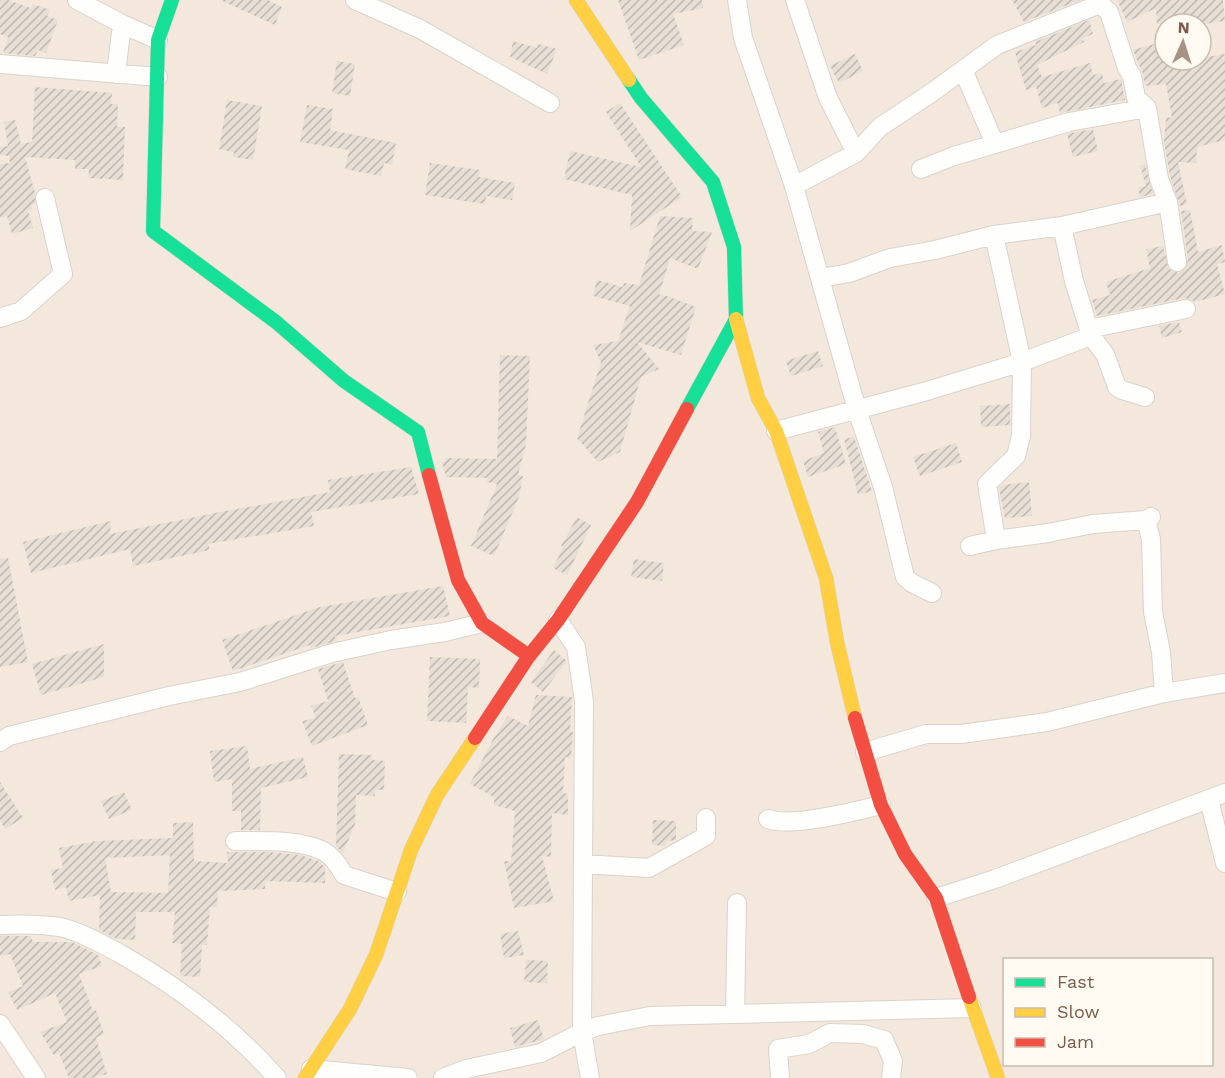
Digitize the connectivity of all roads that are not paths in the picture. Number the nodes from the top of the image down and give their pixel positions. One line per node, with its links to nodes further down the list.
1 (77, 0): 8 (street)
2 (172, 0): 9 (street)
3 (355, 0): 14 (street)
4 (576, 0): 28 (street)
5 (736, 0): 19 (street)
6 (795, 0): 17 (street)
7 (1100, 2): 11 (street); 15 (street)
8 (122, 24): 9 (street); 12 (street)
9 (158, 40): 13 (street)
10 (0, 64): 12 (street)
11 (963, 70): 16 (street); 17 (street)
12 (116, 74): 13 (street)
13 (158, 77): 38 (street)
14 (550, 103)
15 (1147, 108): 16 (street); 21 (street)
16 (995, 144): 18 (street)
17 (856, 153): 19 (street)
18 (921, 169)
19 (794, 186): 25 (street)
20 (45, 198): 27 (street)
21 (1168, 202): 22 (street); 24 (street)
22 (1062, 226): 23 (street); 29 (street)
23 (994, 235): 25 (street); 30 (street)
24 (1177, 262)
25 (821, 278): 32 (street)
26 (1186, 309): 29 (street)
27 (0, 318)
28 (736, 319): 33 (street); 37 (street)
29 (1090, 332): 30 (street); 31 (street)
30 (1022, 362): 32 (street); 34 (street)
31 (1145, 397)
32 (857, 411): 33 (street); 36 (street)
33 (776, 431): 43 (street)
34 (996, 540): 35 (street); 41 (street)
35 (970, 546)
36 (932, 593)
37 (558, 620): 39 (street); 49 (street)
38 (482, 623): 39 (street); 42 (street)
39 (529, 656): 51 (street)
40 (1225, 683): 41 (street)
41 (1164, 693): 43 (street)
42 (3, 733)
43 (865, 752): 45 (street)
44 (1217, 797): 50 (street); 52 (street)
45 (881, 805): 47 (street); 52 (street)
46 (706, 818): 49 (street)
47 (768, 819)
48 (235, 842): 51 (street)
49 (583, 864): 58 (street)
50 (1225, 864)
51 (397, 892): 59 (street)
52 (936, 898): 55 (street)
53 (737, 903): 56 (street)
54 (0, 925): 61 (street)
55 (972, 1008): 56 (street); 67 (street)
56 (735, 1013): 58 (street)
57 (0, 1024): 60 (street)
58 (582, 1032): 63 (street); 64 (street)
59 (308, 1074): 62 (street)
60 (36, 1078)
61 (277, 1078)
62 (408, 1078)
63 (443, 1078)
64 (590, 1078)
65 (780, 1078): 66 (street)
66 (891, 1078)
67 (998, 1078)

